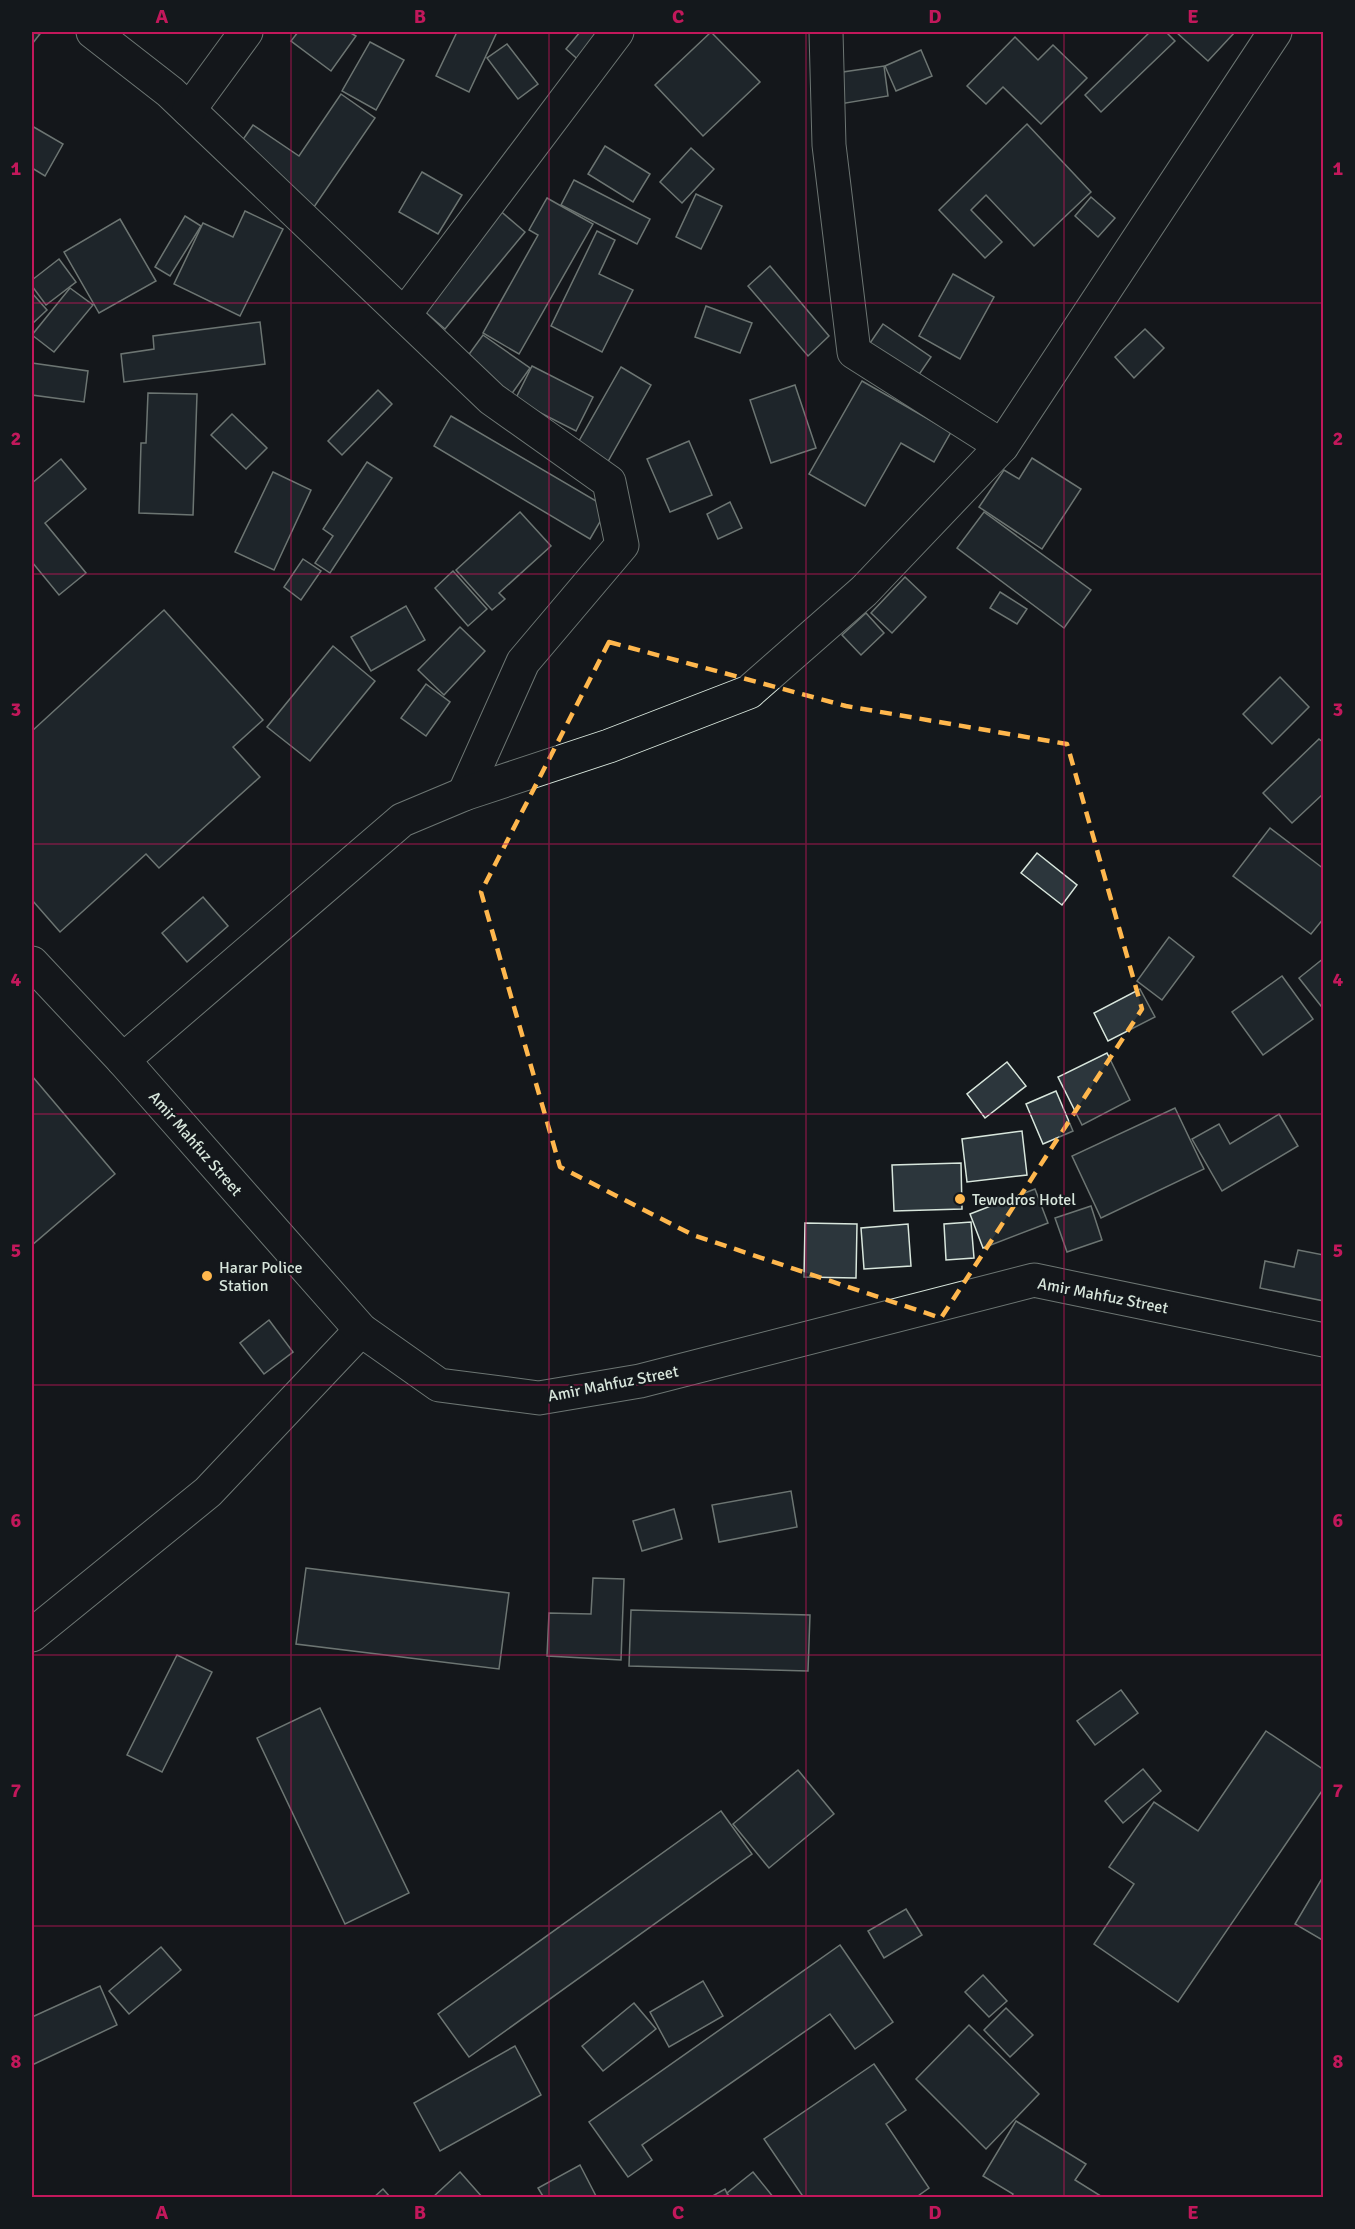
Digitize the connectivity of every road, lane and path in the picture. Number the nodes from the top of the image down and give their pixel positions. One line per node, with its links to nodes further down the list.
1 (93, 32): 6 (street)
2 (246, 32): 6 (street)
3 (617, 32): 7 (street)
4 (826, 32): 8 (street)
5 (1275, 32): 8 (street)
6 (189, 110): 7 (street)
7 (404, 315): 9 (street)
8 (1002, 446): 9 (street)
9 (464, 794): 11 (street)
10 (32, 963): 11 (street, Amir Mahfuz Street)
11 (123, 1060): 12 (street, Amir Mahfuz Street)
12 (361, 1330): 13 (street, Amir Mahfuz Street); 14 (street)
13 (1323, 1340)
14 (32, 1635)

